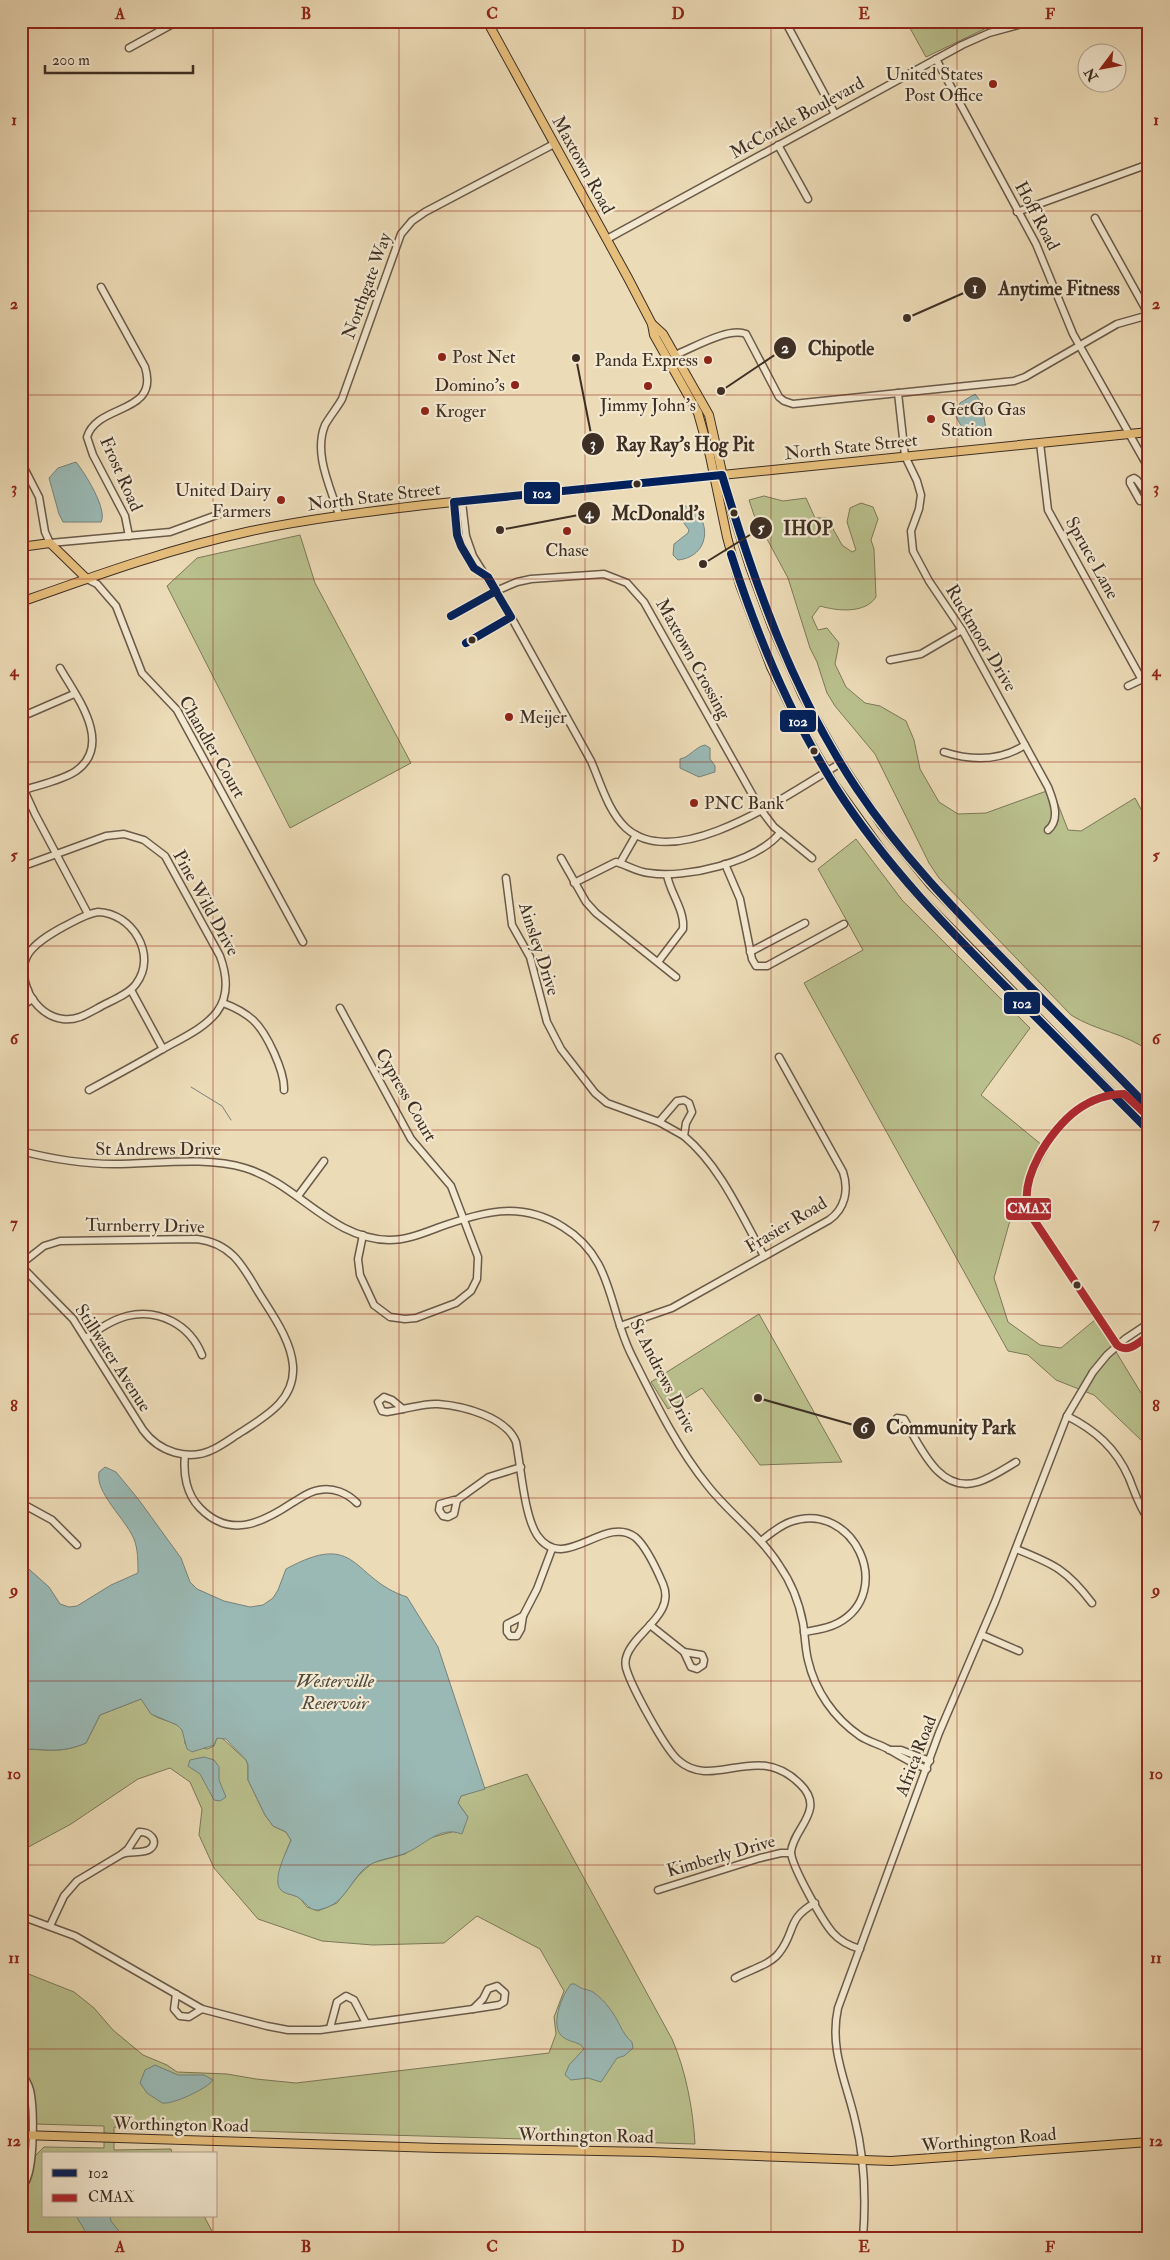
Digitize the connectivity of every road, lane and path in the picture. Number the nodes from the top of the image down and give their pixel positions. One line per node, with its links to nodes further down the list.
1 (162, 21): 6 (street)
2 (178, 21): 6 (street)
3 (487, 21): 10 (main road, Maxtown Road)
4 (784, 21): 9 (street)
5 (1033, 21): 8 (street, McCorkle Boulevard)
6 (166, 28): 7 (street)
7 (129, 48)
8 (936, 59): 9 (street, McCorkle Boulevard); 14 (street, Hoff Road)
9 (835, 114): 11 (street, McCorkle Boulevard)
10 (554, 144): 16 (main road, Maxtown Road); 35 (street, Northgate Way)
11 (778, 146): 13 (street); 16 (street, McCorkle Boulevard)
12 (1149, 164): 14 (street)
13 (808, 199)
14 (1018, 212): 20 (street, Hoff Road)
15 (1095, 218): 18 (street)
16 (607, 239): 19 (main road, Maxtown Road)
17 (101, 287): 36 (street, Frost Road)
18 (1147, 315): 20 (street)
19 (652, 324): 21 (main road, Maxtown Road); 22 (main road, Maxtown Road)
20 (1080, 346): 24 (street); 26 (street, Hoff Road)
21 (675, 355): 23 (main road, Maxtown Road); 24 (street)
22 (666, 356): 23 (main road); 32 (main road, Maxtown Road)
23 (694, 386): 31 (main road, Maxtown Road)
24 (898, 393): 28 (street, Ruckmoor Drive)
25 (1149, 432): 26 (main road, North State Street)
26 (1131, 434): 27 (main road, North State Street); 30 (street, Hoff Road)
27 (1040, 443): 28 (main road, North State Street); 46 (street, Spruce Lane)
28 (905, 456): 31 (main road, North State Street); 42 (street, Ruckmoor Drive)
29 (21, 462): 37 (street)
30 (1149, 469)
31 (722, 474): 32 (main road, North State Street); 52 (main road, Maxtown Road)
32 (713, 476): 33 (main road, North State Street); 53 (main road, Maxtown Road)
33 (458, 502): 35 (main road, North State Street); 40 (street)
34 (225, 512): 36 (street)
35 (339, 516): 39 (main road, North State Street)
36 (128, 536): 37 (street)
37 (50, 543): 38 (main road); 39 (main road)
38 (21, 547)
39 (87, 579): 41 (main road, North State Street); 71 (street, Chandler Court)
40 (496, 591): 55 (street, Maxtown Crossing); 58 (street)
41 (21, 602)
42 (962, 630): 43 (street); 50 (street, Ruckmoor Drive)
43 (890, 660)
44 (60, 668): 48 (street)
45 (1149, 676): 46 (street)
46 (1142, 680): 47 (street)
47 (1130, 685)
48 (74, 694): 49 (street); 54 (street)
49 (21, 717)
50 (1025, 745): 51 (street); 56 (street, Ruckmoor Drive)
51 (944, 752)
52 (840, 763): 53 (street); 86 (main road, Maxtown Road)
53 (826, 771): 55 (street); 88 (main road, Maxtown Road)
54 (23, 791): 59 (street)
55 (760, 810): 57 (street, Maxtown Crossing); 58 (street)
56 (1048, 830)
57 (780, 833): 61 (street, Maxtown Crossing); 63 (street)
58 (636, 835): 62 (street)
59 (57, 854): 64 (street, Pine Wild Drive); 68 (street); 79 (street, Pine Wild Drive)
60 (561, 858): 67 (street)
61 (812, 858)
62 (620, 863): 65 (street); 67 (street)
63 (725, 864): 65 (street); 72 (street)
64 (21, 867)
65 (667, 875): 73 (street)
66 (506, 878): 87 (street, Ainsley Drive)
67 (574, 883): 73 (street)
68 (88, 914): 75 (street); 76 (street)
69 (805, 923): 72 (street)
70 (844, 924): 72 (street)
71 (303, 942)
72 (750, 952)
73 (658, 962): 74 (street)
74 (676, 977)
75 (28, 990): 77 (street); 78 (street)
76 (131, 990): 78 (street); 82 (street)
77 (21, 994)
78 (33, 999): 80 (street)
79 (223, 1003): 82 (street); 85 (street)
80 (21, 1006)
81 (340, 1008): 93 (street, Cypress Court)
82 (163, 1049): 84 (street)
83 (779, 1057): 95 (street, Frasier Road)
84 (89, 1090)
85 (284, 1090)
86 (1149, 1108)
87 (659, 1122): 89 (street, Ainsley Drive); 89 (street)
88 (1149, 1131)
89 (684, 1136): 95 (street, Ainsley Drive)
90 (21, 1151): 92 (street, St Andrews Drive)
91 (324, 1161): 92 (street)
92 (298, 1196): 94 (street, St Andrews Drive)
93 (464, 1219): 94 (street, St Andrews Drive); 94 (street, Cypress Court); 98 (street, St Andrews Drive)
94 (362, 1235)
95 (764, 1256): 98 (street, Frasier Road)
96 (21, 1265): 99 (street, Stillwater Avenue); 104 (street, Turnberry Drive)
97 (1149, 1324): 102 (street, Africa Road)
98 (620, 1326): 111 (street, St Andrews Drive)
99 (86, 1338): 100 (street); 104 (street, Stillwater Avenue)
100 (202, 1355)
101 (403, 1409): 106 (street)
102 (1067, 1416): 110 (street); 114 (street, Africa Road)
103 (897, 1418): 105 (street)
104 (185, 1455): 108 (street)
105 (1016, 1462)
106 (520, 1467): 107 (street); 113 (street)
107 (458, 1500)
108 (357, 1503)
109 (21, 1504): 112 (street)
110 (1149, 1520)
111 (761, 1541): 118 (street, St Andrews Drive); 118 (street)
112 (77, 1545)
113 (552, 1549): 116 (street); 117 (street)
114 (1016, 1550): 115 (street); 119 (street, Africa Road)
115 (1092, 1604)
116 (523, 1616)
117 (650, 1625): 121 (street); 125 (street)
118 (804, 1632): 122 (street, St Andrews Drive)
119 (982, 1635): 120 (street); 123 (street, Africa Road)
120 (1019, 1651)
121 (684, 1652)
122 (889, 1750): 123 (street, St Andrews Drive); 124 (street, St Andrews Drive)
123 (930, 1761): 124 (street, Africa Road)
124 (927, 1769): 131 (street, Africa Road)
125 (791, 1853): 127 (street, Kimberly Drive); 128 (street)
126 (122, 1854): 126 (street); 130 (street)
127 (658, 1890)
128 (815, 1903): 131 (street); 132 (street)
129 (21, 1916): 130 (street)
130 (50, 1926): 133 (street)
131 (860, 1949): 143 (street, Africa Road)
132 (735, 1978)
133 (176, 1994): 134 (street); 134 (street)
134 (202, 2009): 137 (street)
135 (473, 2009): 135 (street); 136 (street)
136 (366, 2023): 137 (street); 137 (street)
137 (330, 2028)
138 (21, 2072): 141 (street)
139 (21, 2092): 140 (street)
140 (21, 2135): 141 (main road, Worthington Road); 144 (street)
141 (32, 2136): 143 (main road, Worthington Road); 144 (street)
142 (1149, 2142): 143 (main road, Worthington Road)
143 (862, 2160): 146 (street, Africa Road)
144 (24, 2184): 145 (street)
145 (21, 2193)
146 (863, 2239)

